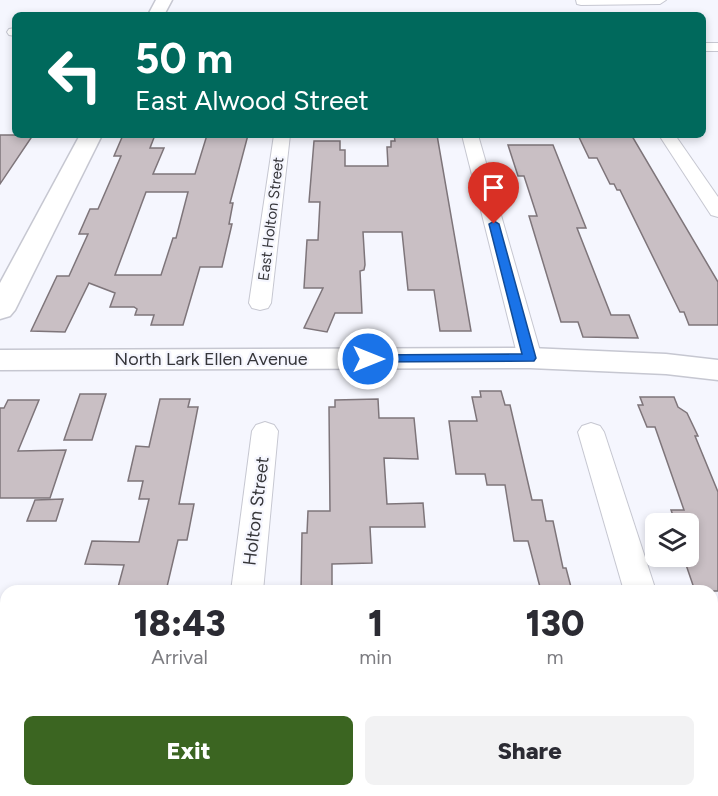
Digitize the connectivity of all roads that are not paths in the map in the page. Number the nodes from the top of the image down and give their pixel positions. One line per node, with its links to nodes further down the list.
1 (581, 0): 2 (street)
2 (660, 0)
3 (89, 138): 9 (street)
4 (282, 138): 8 (street, East Holton Street)
5 (472, 138): 10 (street)
6 (669, 138): 7 (street)
7 (718, 211)
8 (260, 303)
9 (0, 310)
10 (530, 358): 11 (street, North Lark Ellen Avenue); 12 (street, North Lark Ellen Avenue)
11 (0, 360)
12 (718, 370)
13 (265, 430): 15 (street, Holton Street)
14 (591, 432): 16 (street)
15 (248, 585)
16 (638, 585)

